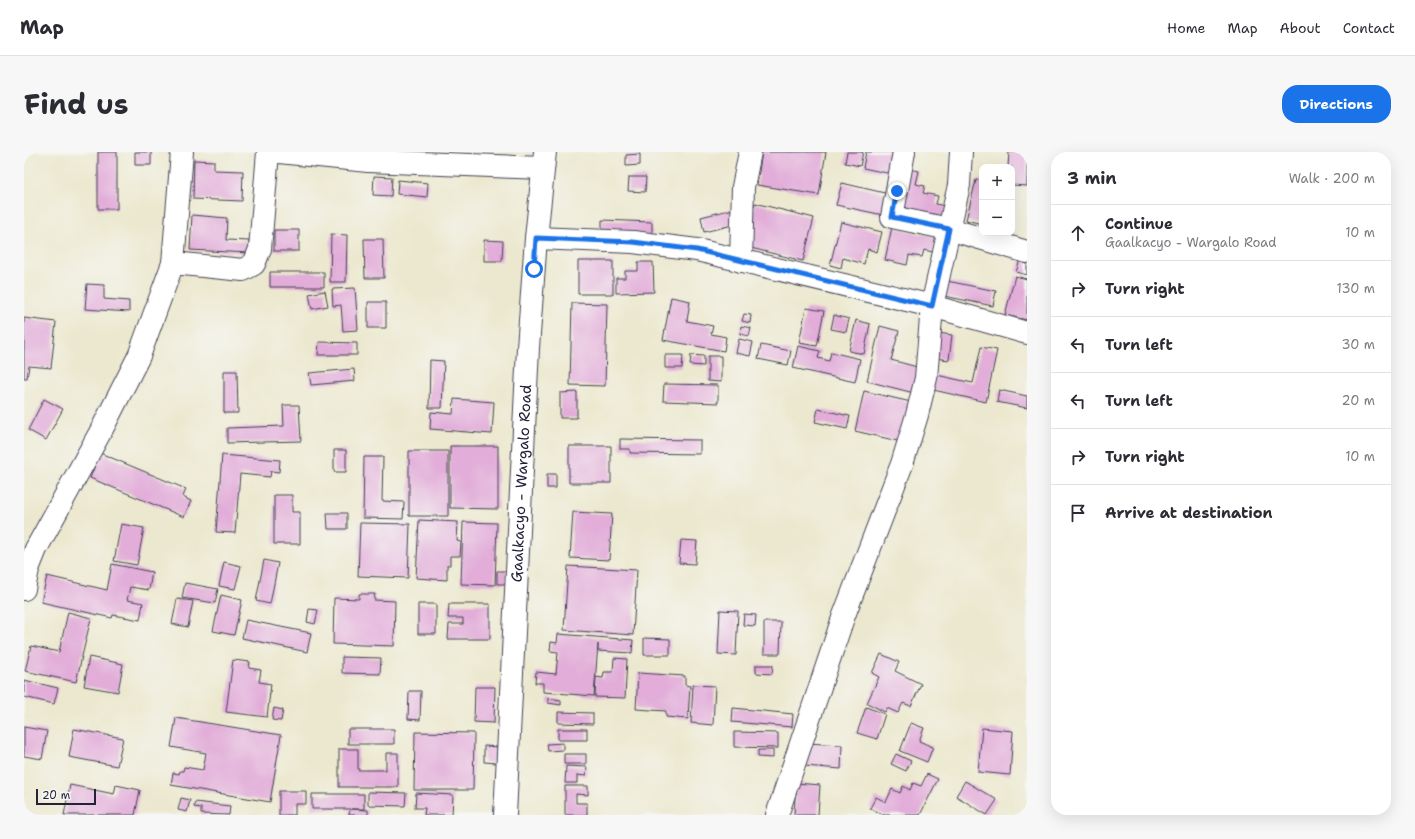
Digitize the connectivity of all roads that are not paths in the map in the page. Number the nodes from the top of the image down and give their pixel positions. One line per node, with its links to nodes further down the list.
1 (182, 152): 13 (street)
2 (268, 152): 13 (street)
3 (279, 152): 7 (street)
4 (750, 152): 12 (street)
5 (904, 152): 9 (street)
6 (961, 152): 9 (street)
7 (368, 157): 8 (street)
8 (544, 160): 10 (street, Gaalkacyo - Wargalo Road)
9 (949, 229): 11 (street); 14 (street)
10 (536, 238): 12 (street); 17 (street, Gaalkacyo - Wargalo Road)
11 (1027, 252)
12 (742, 261): 14 (street)
13 (173, 263): 16 (street)
14 (932, 306): 15 (street); 18 (street)
15 (1027, 333)
16 (24, 589)
17 (505, 815)
18 (777, 815)

